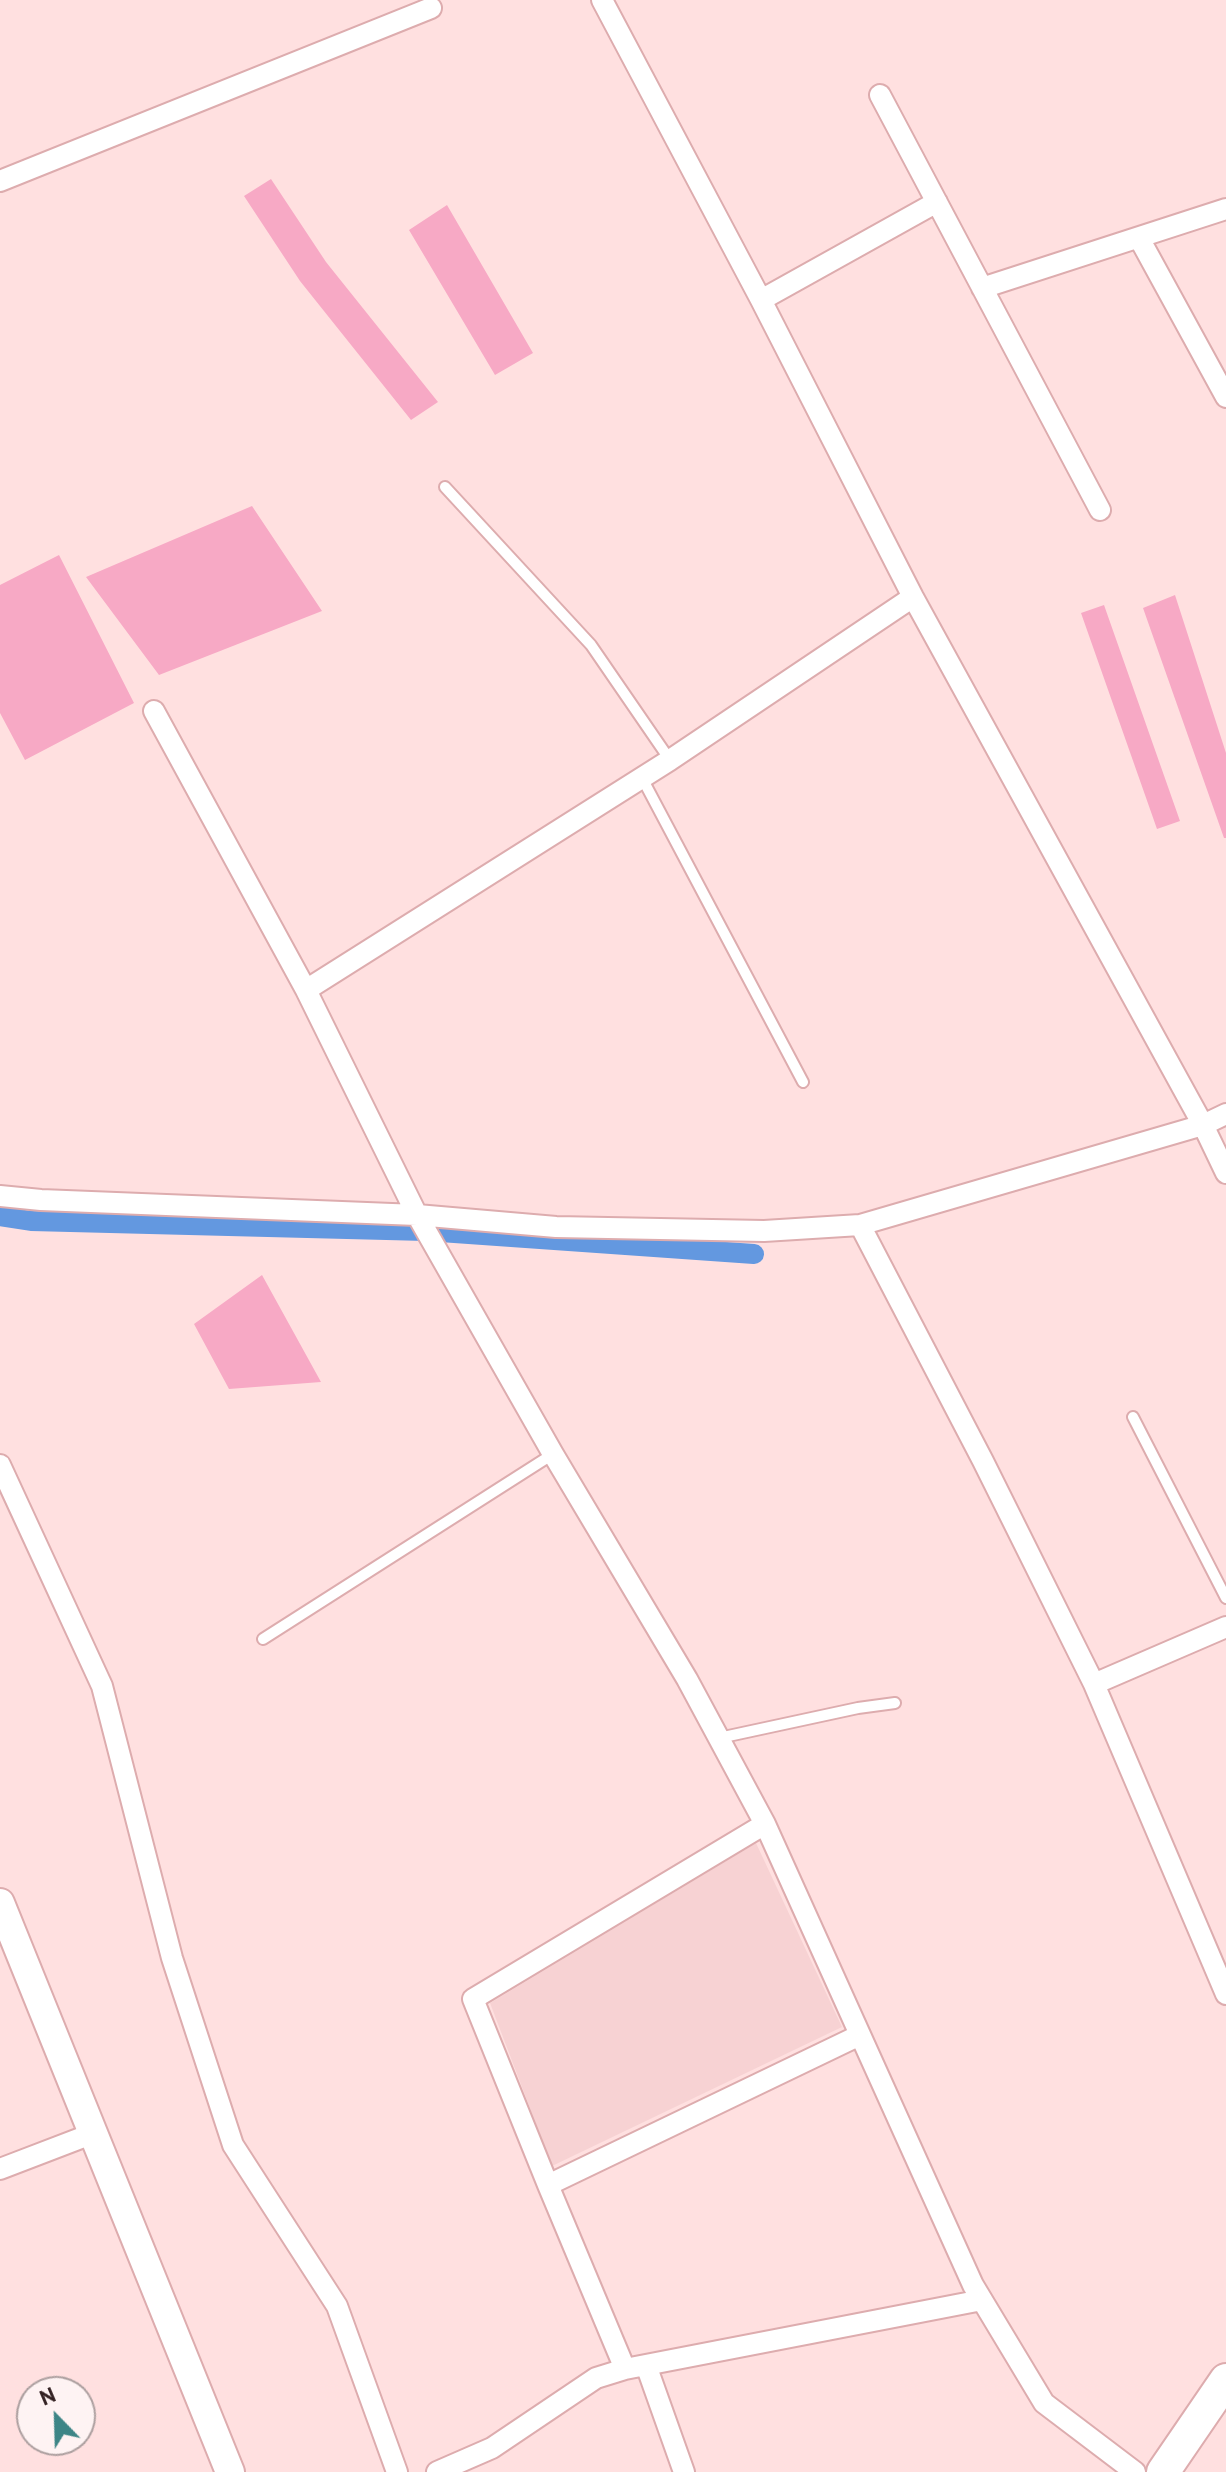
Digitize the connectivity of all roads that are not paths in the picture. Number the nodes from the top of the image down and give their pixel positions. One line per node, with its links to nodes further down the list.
1 (602, 0): 9 (street)
2 (431, 8): 4 (street)
3 (880, 95): 5 (street)
4 (0, 181)
5 (937, 202): 8 (street); 9 (street)
6 (1226, 209): 7 (street)
7 (1139, 238): 8 (street); 10 (street)
8 (982, 288): 12 (street)
9 (761, 300): 13 (street)
10 (1226, 397)
11 (445, 487): 15 (lane)
12 (1100, 510)
13 (913, 597): 15 (street); 20 (street)
14 (154, 711): 17 (street)
15 (670, 760): 16 (street)
16 (642, 778): 17 (street); 18 (lane)
17 (306, 990): 23 (street)
18 (803, 1082)
19 (1226, 1114): 20 (street)
20 (1203, 1125): 21 (street); 24 (street)
21 (1226, 1173)
22 (0, 1196): 23 (street)
23 (417, 1215): 24 (street); 26 (street)
24 (860, 1225): 31 (street)
25 (1133, 1417): 28 (lane)
26 (553, 1454): 30 (lane); 33 (street)
27 (0, 1465): 46 (street)
28 (1226, 1598)
29 (1226, 1627): 31 (street)
30 (263, 1639)
31 (1094, 1684): 36 (street)
32 (895, 1703): 33 (lane)
33 (719, 1738): 34 (street)
34 (765, 1824): 37 (street); 40 (street)
35 (0, 1903): 38 (street)
36 (1226, 1994)
37 (860, 2035): 40 (street); 41 (street)
38 (94, 2133): 39 (street); 45 (street)
39 (0, 2169)
40 (548, 2185): 43 (street)
41 (982, 2300): 42 (street); 49 (street)
42 (646, 2365): 43 (street); 48 (street)
43 (625, 2369): 47 (street)
44 (1226, 2380): 50 (main road)
45 (230, 2472)
46 (397, 2472)
47 (437, 2472)
48 (684, 2472)
49 (1135, 2472)
50 (1163, 2472)

